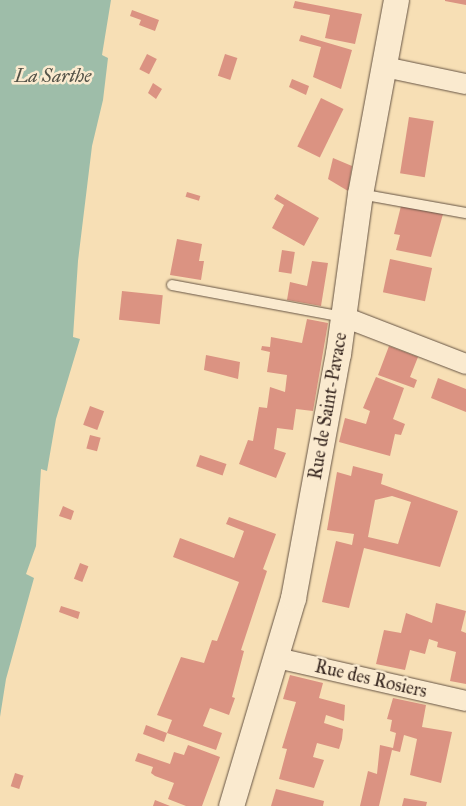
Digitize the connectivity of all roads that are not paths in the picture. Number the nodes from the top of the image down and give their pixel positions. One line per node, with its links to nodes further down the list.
1 (396, 0): 2 (street, Rue de Saint-Pavace)
2 (386, 67): 3 (street); 4 (street, Rue de Saint-Pavace)
3 (466, 84)
4 (360, 194): 5 (lane); 7 (street, Rue de Saint-Pavace)
5 (466, 213)
6 (172, 285): 7 (lane)
7 (344, 317): 8 (street); 9 (street, Rue de Saint-Pavace)
8 (466, 364)
9 (277, 658): 10 (street, Rue des Rosiers); 11 (street, Rue de Saint-Pavace)
10 (466, 700)
11 (231, 806)

